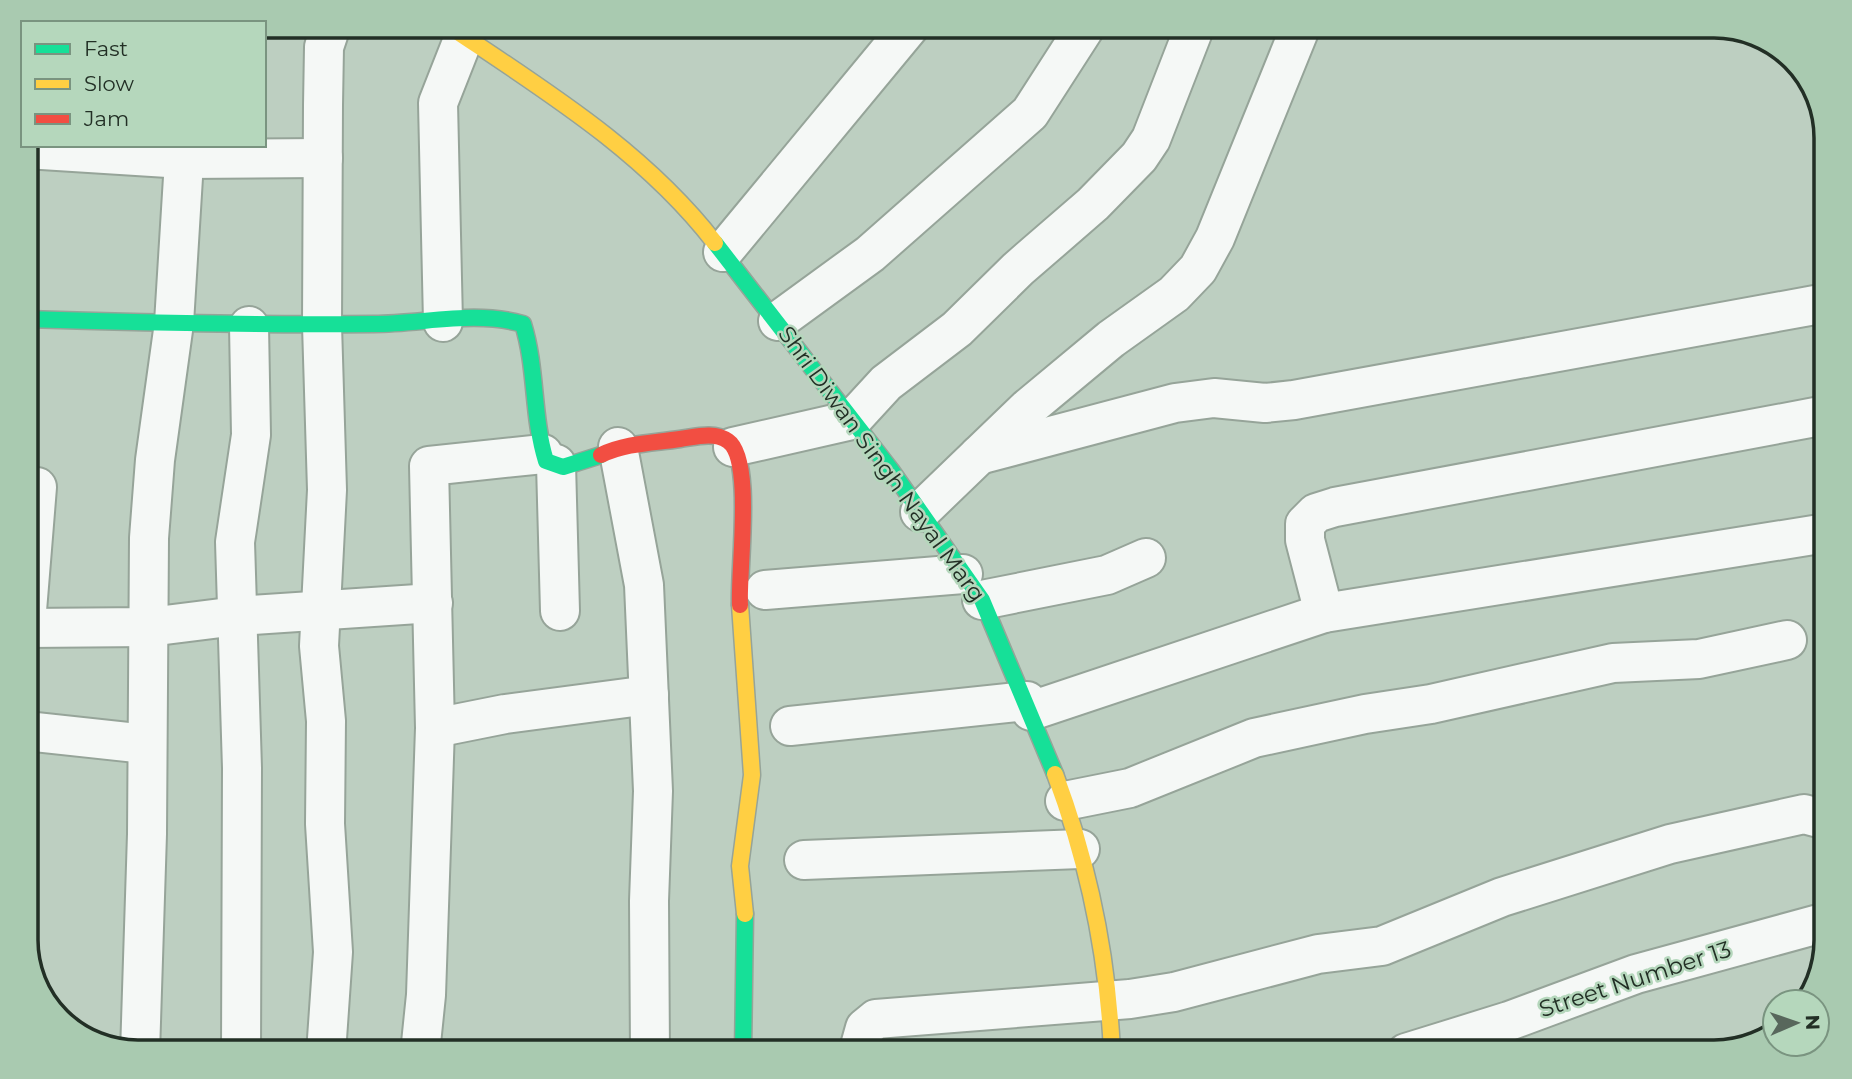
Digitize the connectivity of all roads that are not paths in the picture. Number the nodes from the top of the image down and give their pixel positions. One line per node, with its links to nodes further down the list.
1 (327, 39): 10 (street)
2 (454, 39): 15 (street)
3 (468, 39): 11 (street, Shri Diwan Singh Nayal Marg)
4 (889, 39): 11 (street)
5 (1078, 39): 14 (street)
6 (1190, 39): 20 (street)
7 (1296, 39): 23 (street)
8 (39, 149): 9 (street)
9 (184, 152): 10 (street); 16 (street)
10 (324, 158): 17 (street)
11 (723, 252): 14 (street, Shri Diwan Singh Nayal Marg)
12 (1813, 305): 23 (street)
13 (39, 319): 16 (street)
14 (778, 321): 20 (street, Shri Diwan Singh Nayal Marg)
15 (443, 322): 17 (street); 24 (street)
16 (174, 323): 18 (street); 36 (street)
17 (322, 325): 18 (street); 31 (street)
18 (249, 326): 34 (street)
19 (1813, 417): 33 (street)
20 (852, 420): 22 (street); 25 (street, Shri Diwan Singh Nayal Marg)
21 (618, 447): 22 (street); 24 (street); 38 (street)
22 (733, 447): 55 (street)
23 (979, 455): 25 (street)
24 (550, 459): 30 (street); 32 (street)
25 (920, 512): 28 (street, Shri Diwan Singh Nayal Marg)
26 (1813, 535): 33 (street)
27 (1146, 558): 28 (street)
28 (973, 587): 29 (street); 39 (street, Shri Diwan Singh Nayal Marg)
29 (765, 590)
30 (433, 603): 31 (street); 41 (street)
31 (321, 610): 34 (street); 52 (street)
32 (560, 611)
33 (1324, 613): 39 (street)
34 (237, 615): 36 (street); 51 (street)
35 (39, 625): 36 (street)
36 (149, 627): 43 (street)
37 (1787, 639): 44 (street)
38 (649, 695): 41 (street); 54 (street)
39 (1029, 706): 40 (street); 44 (street, Shri Diwan Singh Nayal Marg)
40 (790, 726)
41 (435, 728): 53 (street)
42 (39, 732): 43 (street)
43 (146, 744): 50 (street)
44 (1065, 801): 46 (street, Shri Diwan Singh Nayal Marg)
45 (1814, 817): 49 (street)
46 (1080, 849): 47 (street); 49 (street, Shri Diwan Singh Nayal Marg)
47 (804, 860)
48 (1814, 925): 58 (street, Street Number 13)
49 (1110, 1001): 56 (street); 57 (street, Shri Diwan Singh Nayal Marg)
50 (140, 1040)
51 (241, 1040)
52 (327, 1040)
53 (421, 1040)
54 (650, 1040)
55 (743, 1040)
56 (862, 1040)
57 (1112, 1040)
58 (1448, 1040)

